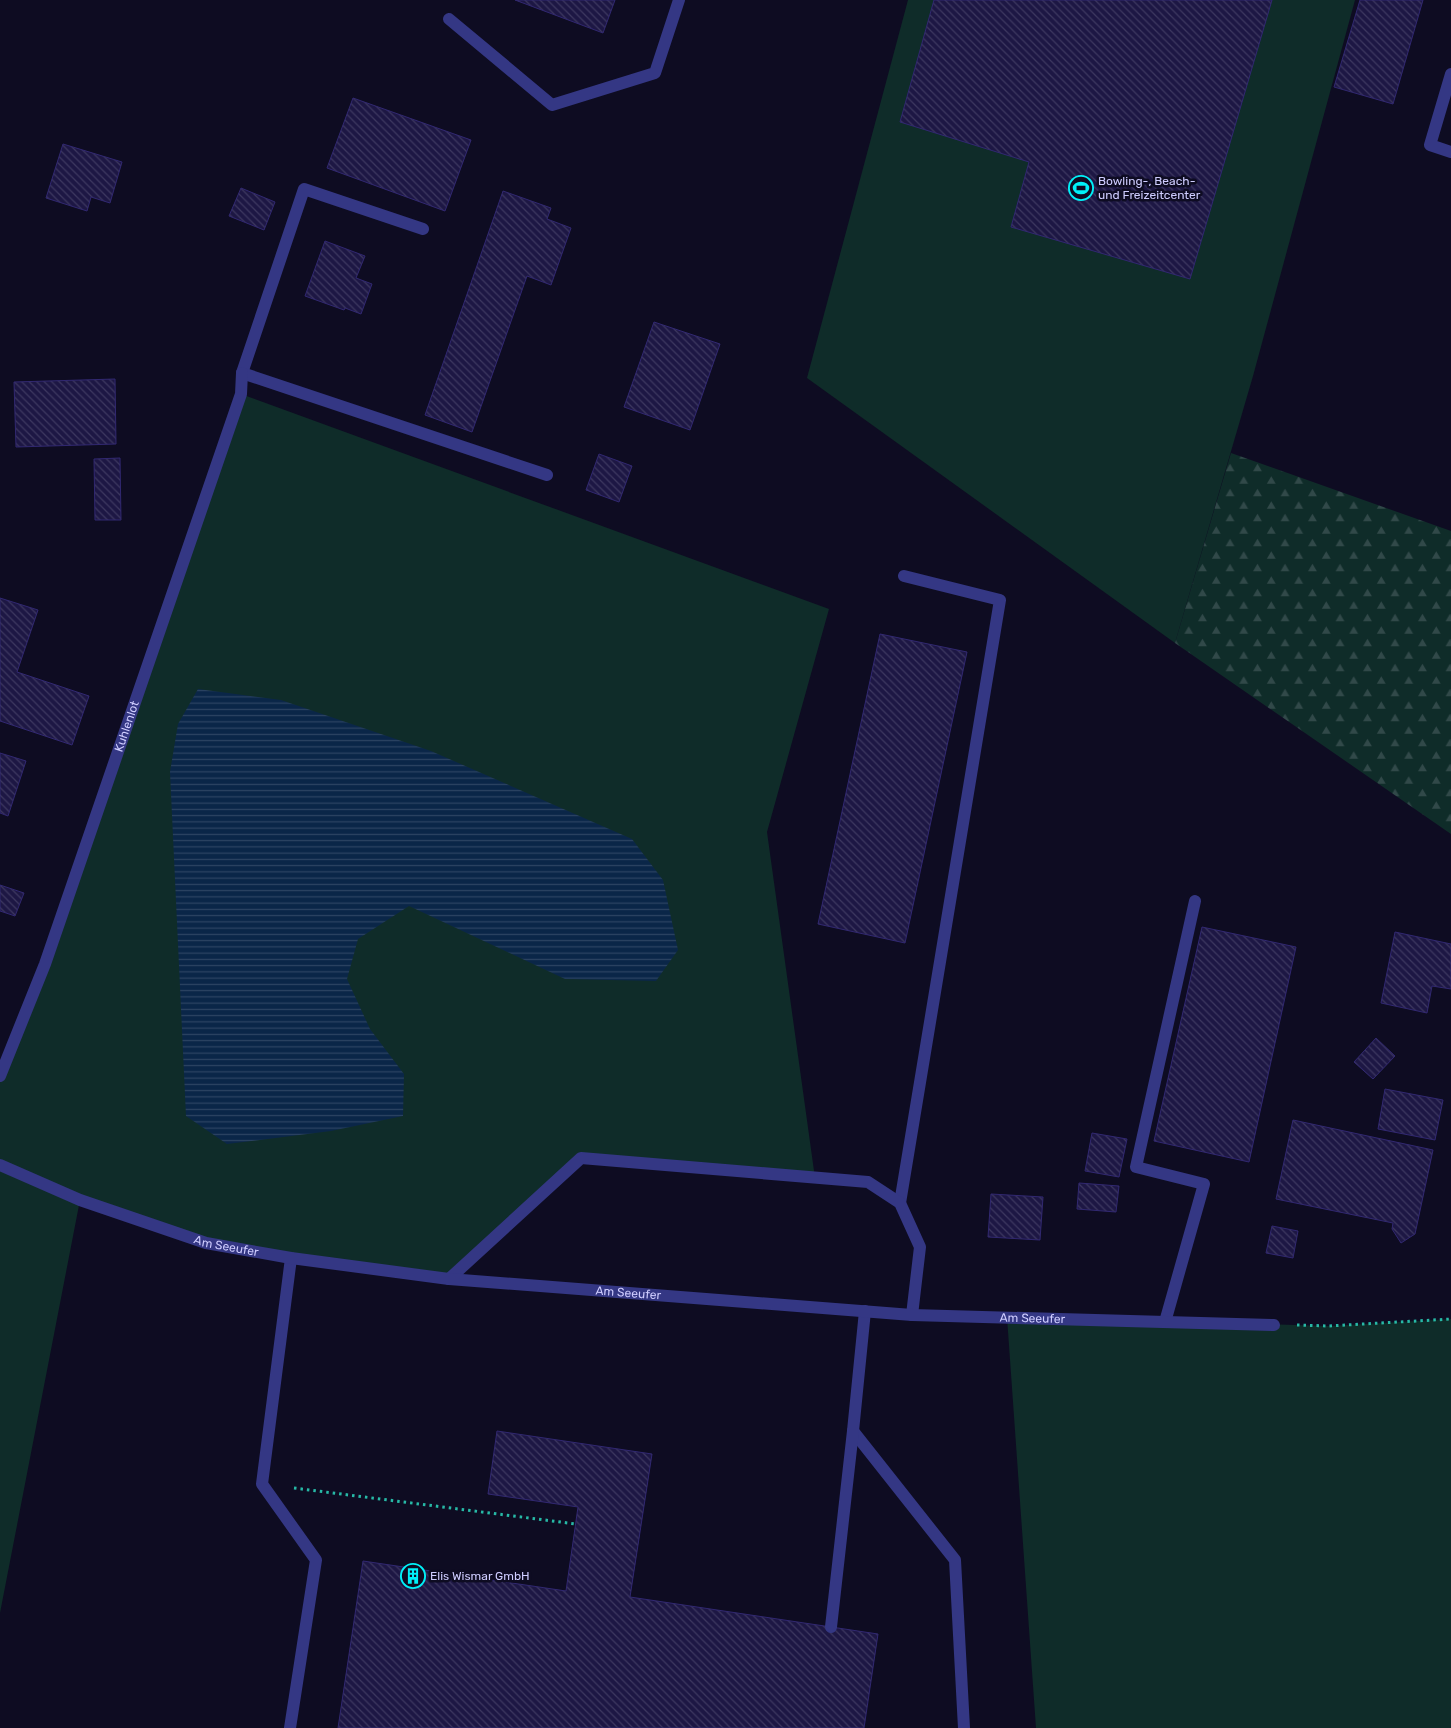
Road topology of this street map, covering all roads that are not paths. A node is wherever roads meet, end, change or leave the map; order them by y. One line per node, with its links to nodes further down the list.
1 (679, 0): 2 (street)
2 (449, 19)
3 (1451, 74): 4 (street)
4 (1451, 152)
5 (423, 230): 6 (street, Kuhlenlot)
6 (242, 373): 7 (street); 10 (street, Kuhlenlot)
7 (547, 474)
8 (904, 576): 12 (street)
9 (1195, 901): 17 (street)
10 (0, 1076)
11 (0, 1165): 13 (street, Am Seeufer)
12 (900, 1203): 14 (street); 16 (street)
13 (291, 1258): 14 (street, Am Seeufer); 21 (street)
14 (449, 1279): 15 (street, Am Seeufer)
15 (865, 1311): 16 (street, Am Seeufer); 19 (street)
16 (912, 1315): 17 (street, Am Seeufer)
17 (1165, 1322): 18 (street, Am Seeufer)
18 (1274, 1325)
19 (853, 1431): 20 (street); 22 (street)
20 (830, 1627)
21 (290, 1728)
22 (964, 1728)

